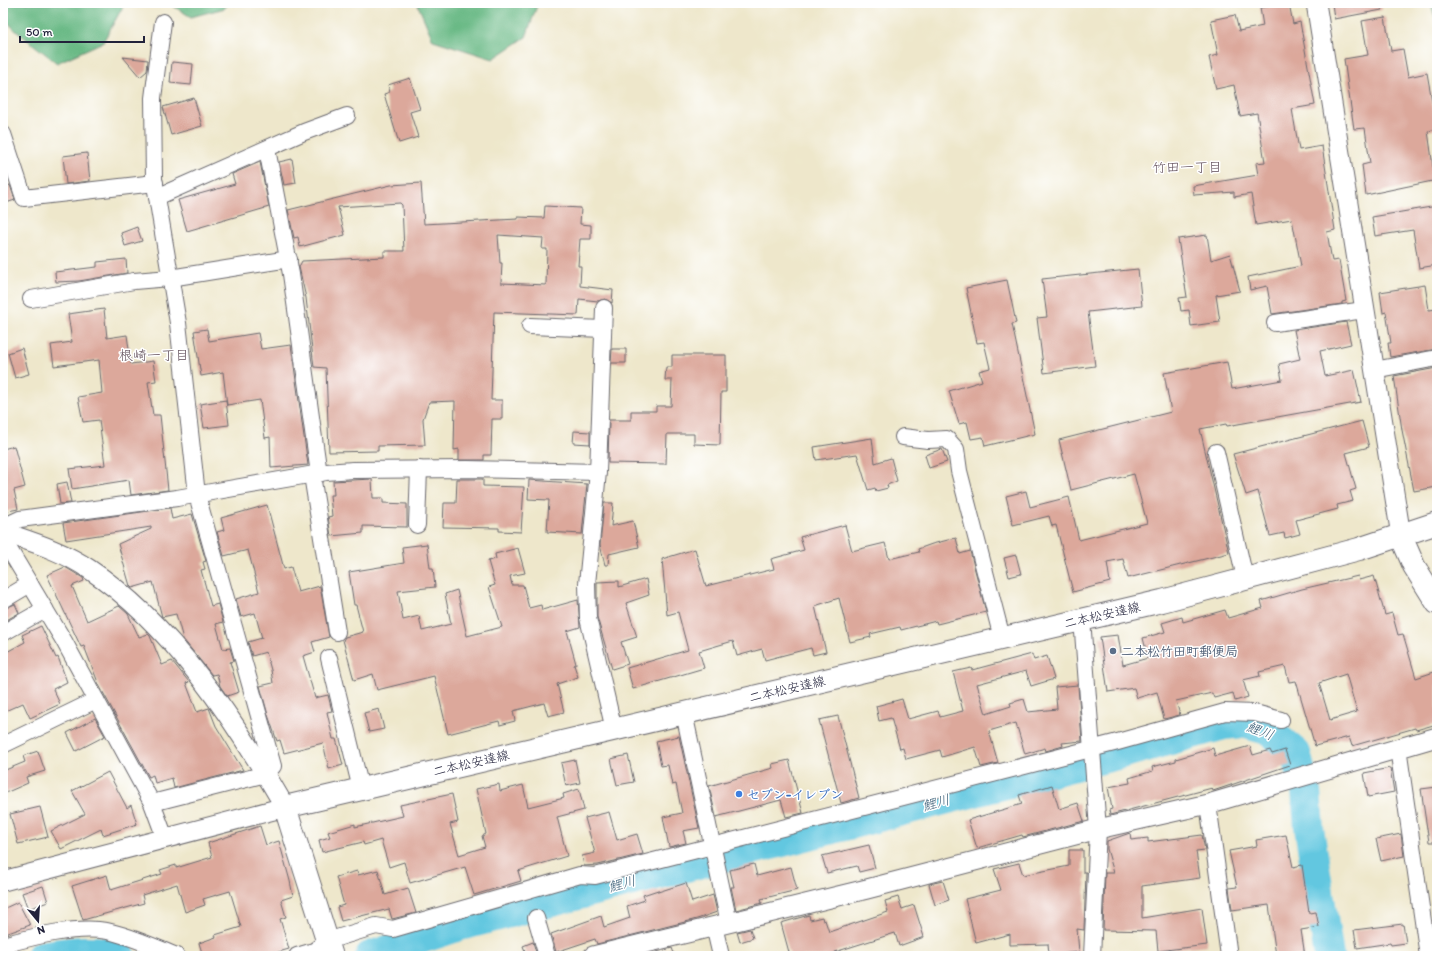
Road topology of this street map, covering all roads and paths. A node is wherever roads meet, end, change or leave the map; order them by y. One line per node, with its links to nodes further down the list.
1 (1316, 3): 11 (street)
2 (163, 22): 6 (street)
3 (347, 116): 5 (street)
4 (3, 134): 6 (street)
5 (267, 149): 6 (street); 7 (street)
6 (156, 190): 8 (street)
7 (289, 260): 8 (street); 21 (street)
8 (170, 278): 9 (street); 22 (street)
9 (31, 300)
10 (604, 308): 14 (street)
11 (1364, 310): 12 (street); 16 (street)
12 (1275, 323)
13 (530, 326): 14 (street)
14 (603, 329): 20 (street)
15 (1437, 358): 16 (street)
16 (1374, 370): 27 (street)
17 (903, 437): 37 (street)
18 (1216, 452): 29 (street)
19 (420, 468): 20 (street); 21 (street); 24 (street)
20 (598, 472): 42 (street)
21 (316, 474): 22 (street); 35 (street)
22 (197, 495): 25 (street); 47 (street)
23 (1437, 523): 27 (main road, 二本松安達線)
24 (417, 525)
25 (3, 527)
26 (3, 532): 47 (street)
27 (1401, 536): 29 (main road, 二本松安達線); 32 (main road)
28 (3, 539): 30 (street)
29 (1245, 578): 34 (main road, 二本松安達線)
30 (30, 584): 31 (street); 33 (street)
31 (3, 600)
32 (1437, 603)
33 (45, 609): 36 (street); 39 (street)
34 (1082, 619): 37 (main road, 二本松安達線); 46 (street)
35 (337, 632)
36 (3, 633)
37 (1002, 638): 40 (main road, 二本松安達線)
38 (329, 658): 48 (street)
39 (96, 700): 44 (street); 49 (street)
40 (684, 713): 42 (main road, 二本松安達線); 54 (street)
41 (1281, 720): 46 (street)
42 (614, 730): 48 (main road, 二本松安達線)
43 (1437, 737): 45 (street)
44 (3, 745)
45 (1398, 748): 50 (street); 67 (street)
46 (1091, 750): 52 (street); 54 (street)
47 (266, 774): 49 (street); 51 (street)
48 (361, 789): 51 (main road, 二本松安達線)
49 (152, 803): 53 (street)
50 (1208, 804): 52 (street); 66 (street)
51 (285, 807): 53 (street); 59 (main road)
52 (1098, 829): 57 (street); 65 (street)
53 (165, 838): 55 (street)
54 (713, 848): 57 (street); 59 (street)
55 (3, 881)
56 (536, 918): 62 (street)
57 (722, 924): 63 (street); 64 (street)
58 (3, 945): 60 (street)
59 (329, 948): 61 (street)
60 (177, 956)
61 (297, 956)
62 (547, 956)
63 (593, 956)
64 (721, 956)
65 (1092, 956)
66 (1229, 956)
67 (1428, 956)

